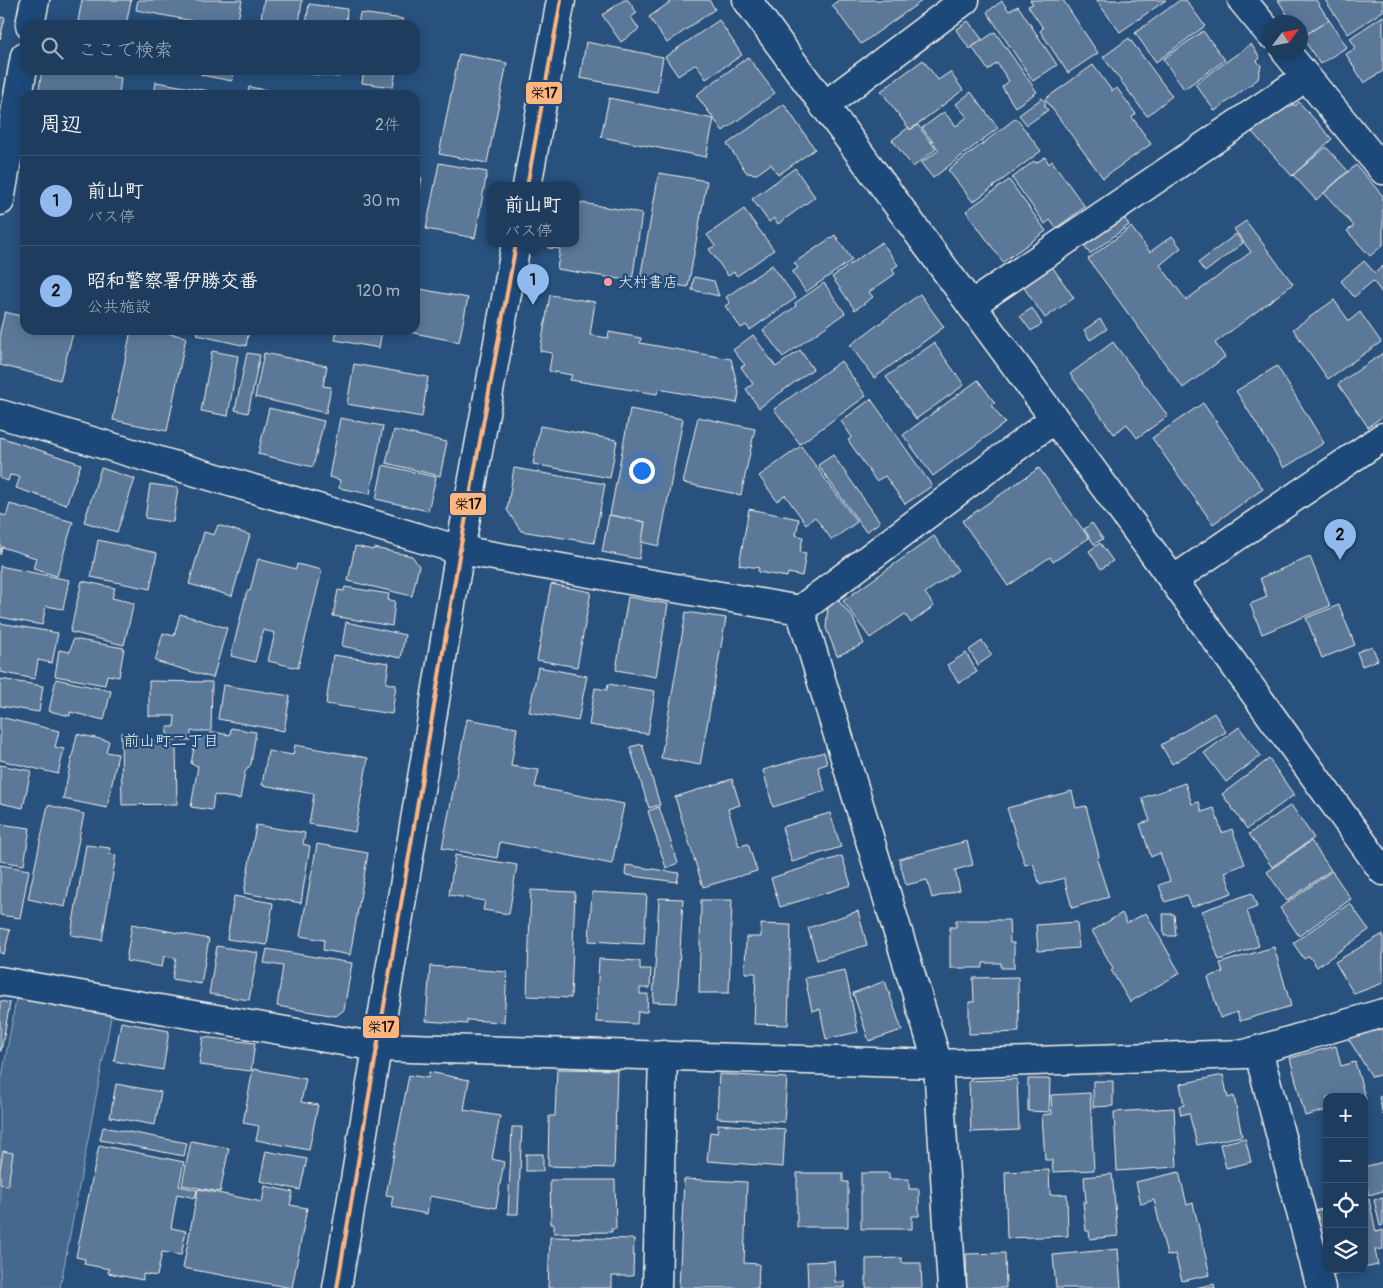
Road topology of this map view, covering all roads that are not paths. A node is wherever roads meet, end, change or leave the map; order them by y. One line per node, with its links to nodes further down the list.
1 (35, 0): 6 (street)
2 (561, 0): 13 (street)
3 (747, 0): 11 (street)
4 (965, 0): 11 (street)
5 (1242, 0): 7 (street)
6 (31, 20)
7 (1263, 26)
8 (1292, 60): 10 (street)
9 (22, 75): 14 (street)
10 (1306, 77): 12 (street); 16 (street)
11 (824, 106): 16 (street)
12 (1383, 170)
13 (528, 182)
14 (0, 201)
15 (515, 247): 20 (street)
16 (971, 305): 18 (street)
17 (0, 414): 20 (street)
18 (1054, 419): 21 (street); 22 (street)
19 (1383, 437): 21 (street)
20 (460, 550): 22 (street); 26 (street)
21 (1172, 580): 23 (street)
22 (800, 610): 29 (street)
23 (1383, 871)
24 (0, 981): 26 (street)
25 (1383, 1013): 27 (street)
26 (376, 1047): 28 (street); 30 (street)
27 (1258, 1050): 29 (street); 33 (street)
28 (663, 1055): 29 (street); 31 (street)
29 (938, 1064): 32 (street)
30 (337, 1288)
31 (658, 1288)
32 (952, 1288)
33 (1321, 1288)

